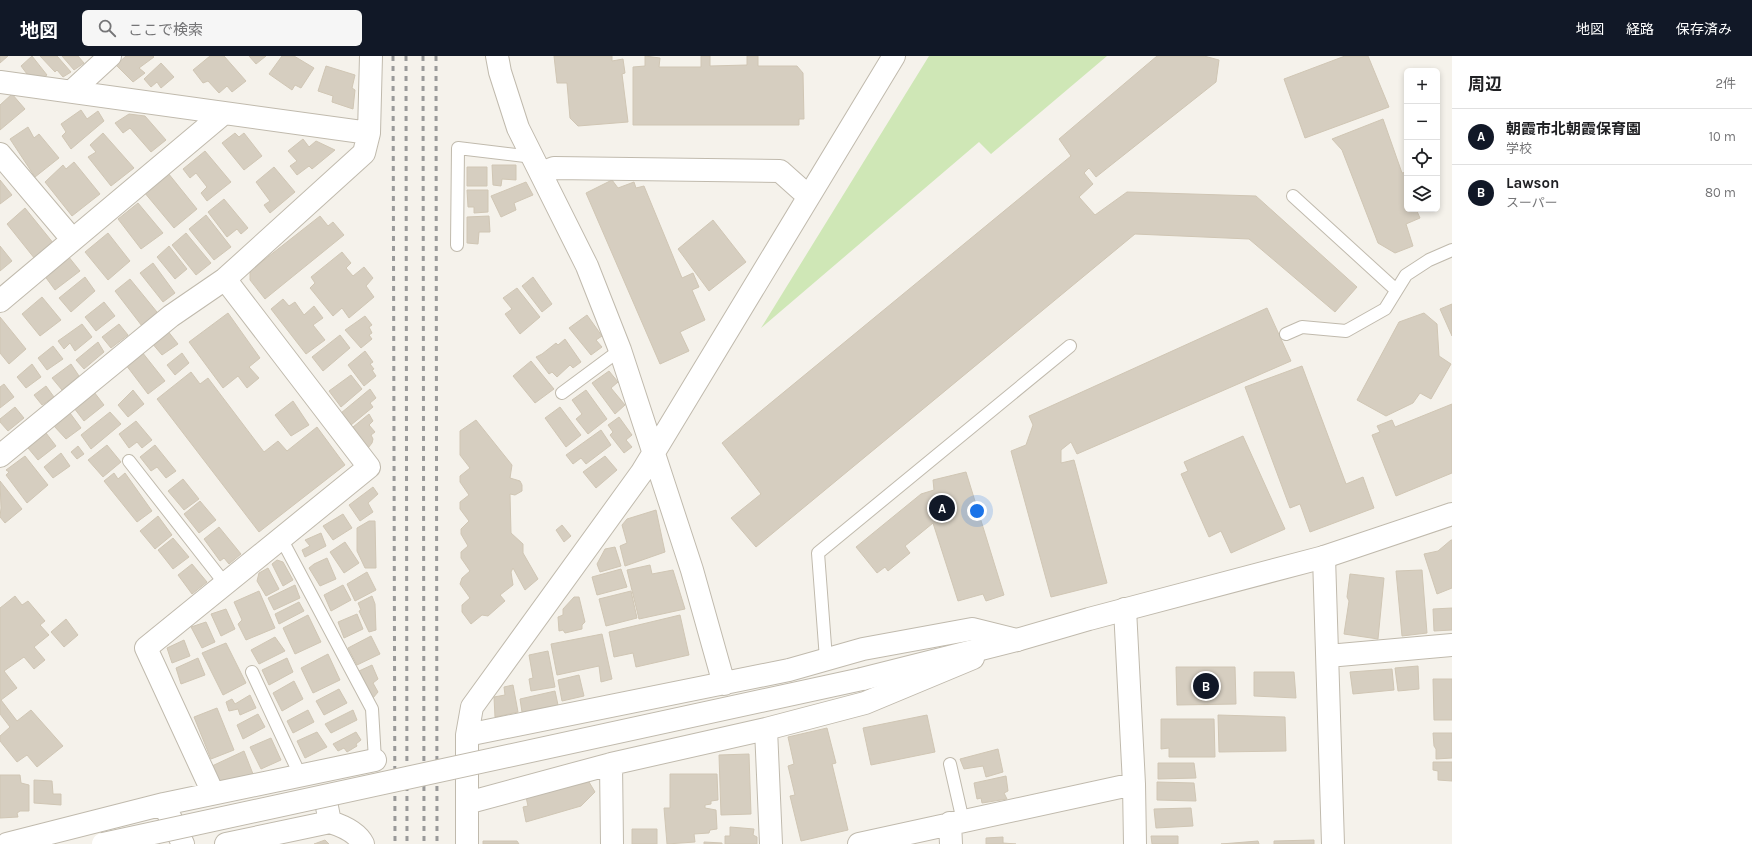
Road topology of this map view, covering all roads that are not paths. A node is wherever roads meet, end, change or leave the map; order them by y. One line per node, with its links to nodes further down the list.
1 (110, 56): 6 (street)
2 (371, 56): 8 (street)
3 (497, 56): 10 (street)
4 (894, 56): 11 (street)
5 (0, 82): 6 (street)
6 (72, 91): 7 (street)
7 (224, 113): 8 (street); 13 (street)
8 (370, 133): 16 (street)
9 (0, 154): 13 (street)
10 (537, 165): 11 (street); 14 (lane); 21 (street)
11 (808, 196): 23 (street)
12 (1293, 196): 17 (lane)
13 (72, 239): 18 (street)
14 (457, 245)
15 (1452, 250): 17 (lane)
16 (225, 279): 24 (street); 27 (street)
17 (1396, 290): 19 (lane)
18 (0, 301)
19 (1286, 334)
20 (1070, 346): 34 (lane)
21 (620, 350): 22 (lane); 23 (street)
22 (562, 393)
23 (654, 452): 36 (street); 38 (street)
24 (0, 456)
25 (129, 461): 29 (lane)
26 (1452, 514): 28 (street)
27 (282, 540): 29 (street); 39 (lane)
28 (1324, 557): 30 (street); 33 (street)
29 (226, 585): 45 (street)
30 (1125, 609): 31 (street); 44 (street)
31 (1017, 640): 34 (street); 37 (street); 52 (street, bridge)
32 (1452, 645): 33 (street)
33 (1328, 656): 61 (street)
34 (826, 659): 36 (street)
35 (252, 672): 43 (lane)
36 (724, 684): 38 (street)
37 (766, 729): 40 (street); 58 (street)
38 (467, 736): 46 (street)
39 (375, 760): 42 (street)
40 (611, 764): 46 (street); 57 (street)
41 (950, 764): 49 (lane)
42 (321, 771): 43 (street); 48 (street)
43 (300, 775): 45 (street)
44 (1134, 784): 49 (street); 60 (street)
45 (213, 793): 47 (street)
46 (467, 803): 56 (street)
47 (164, 804): 51 (street); 53 (street)
48 (330, 822): 50 (street); 55 (street)
49 (955, 829): 59 (street)
50 (268, 839): 54 (street)
51 (7, 844)
52 (103, 844)
53 (183, 844)
54 (226, 844)
55 (363, 844)
56 (467, 844)
57 (612, 844)
58 (771, 844)
59 (859, 844)
60 (1135, 844)
61 (1333, 844)

